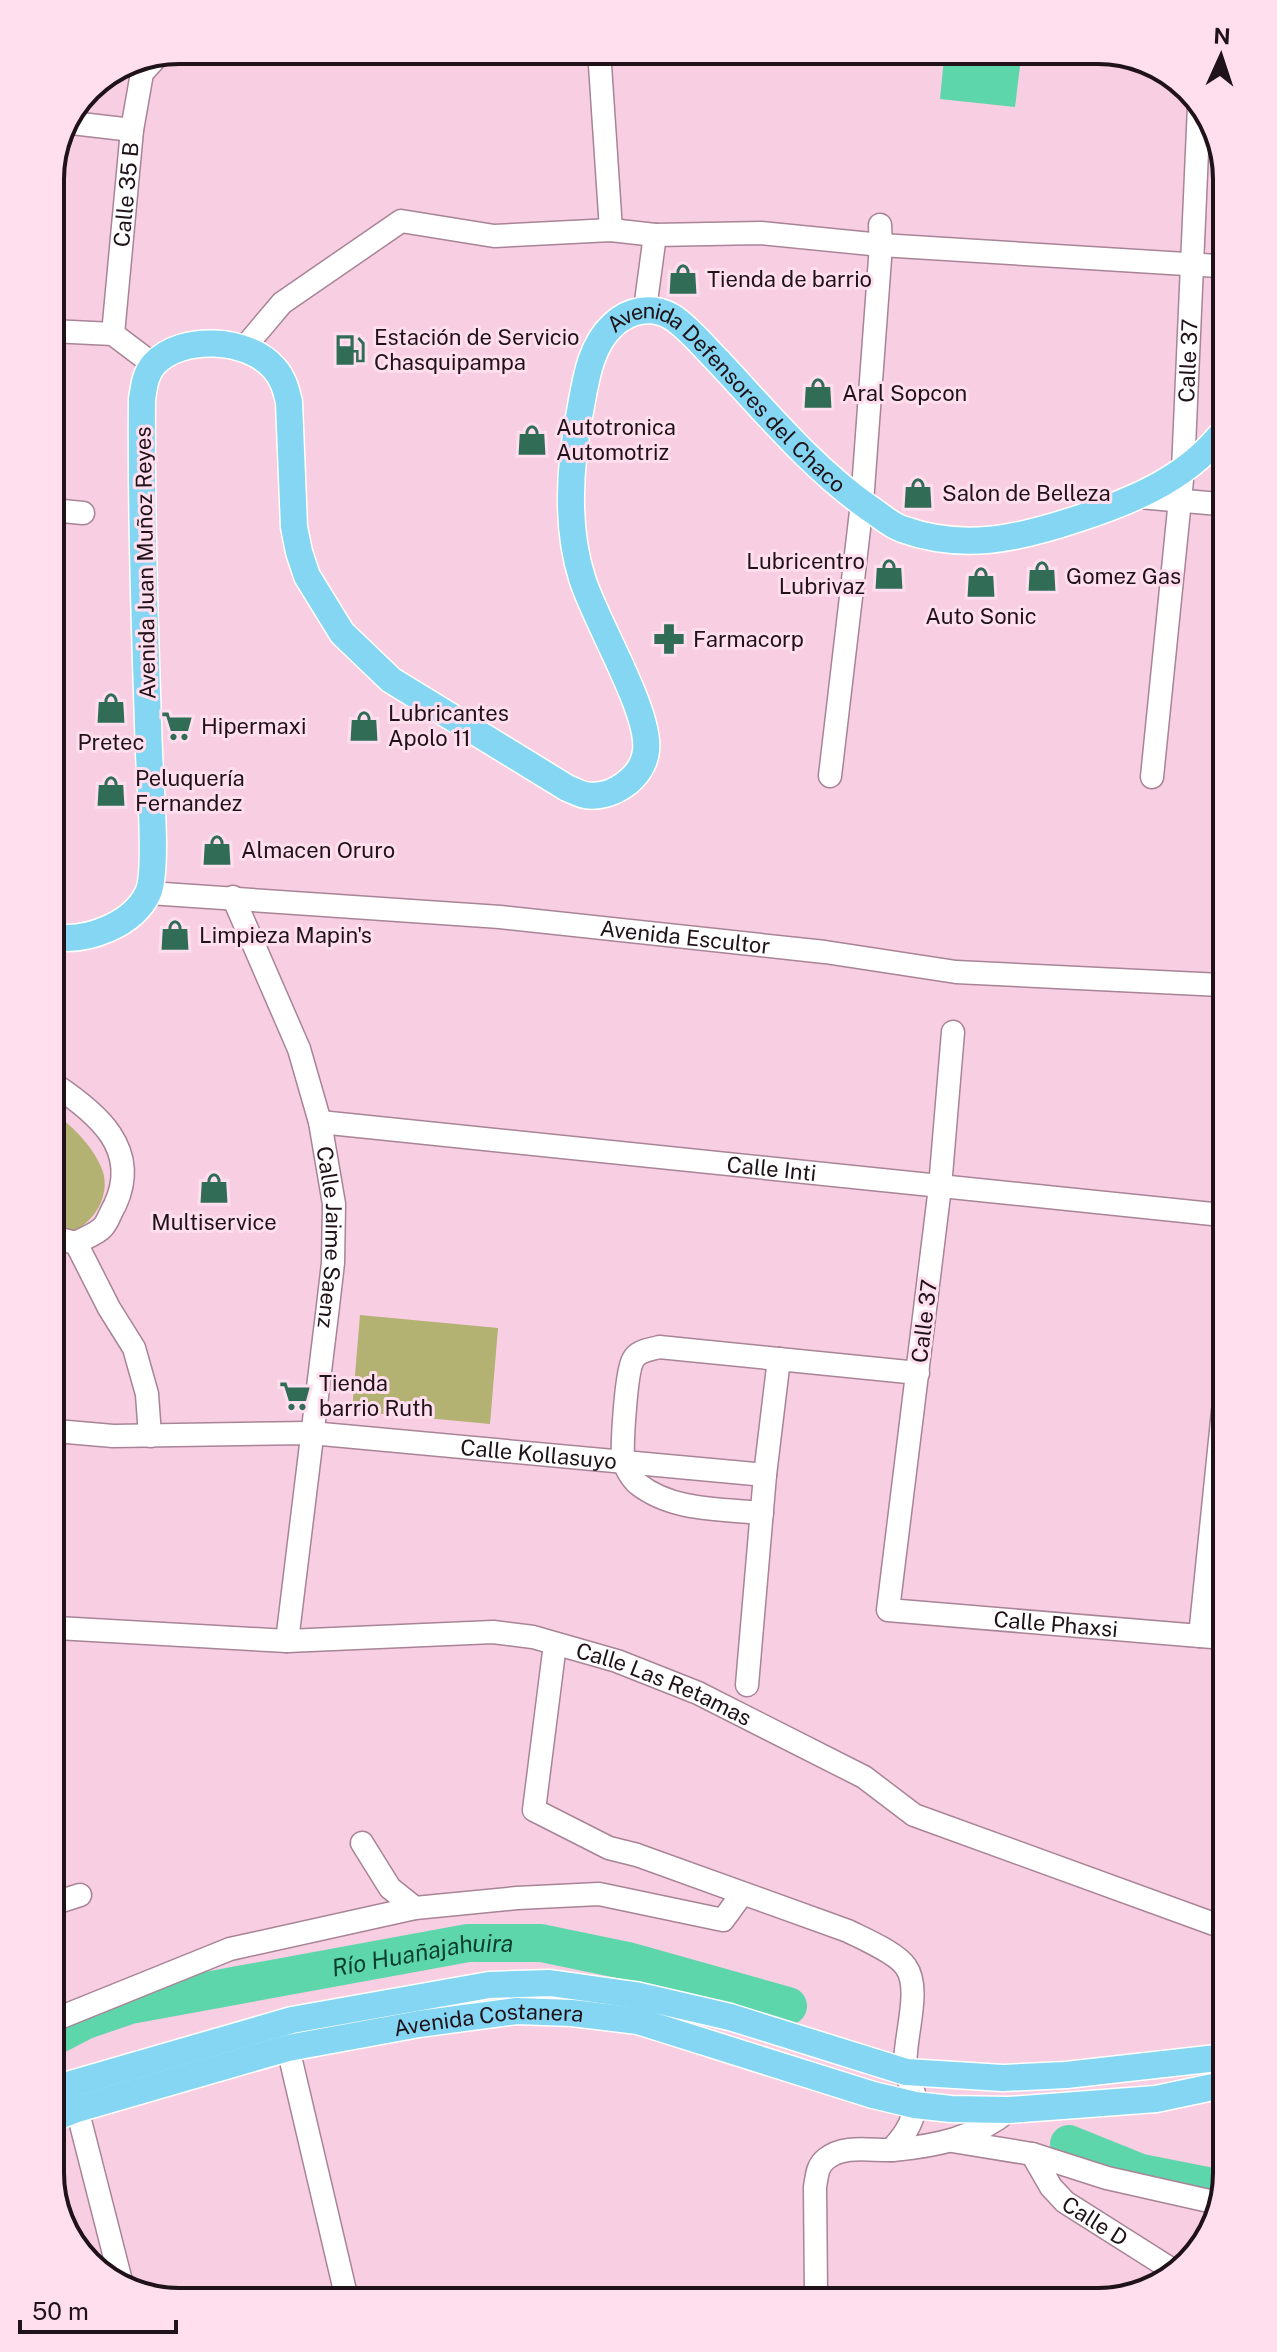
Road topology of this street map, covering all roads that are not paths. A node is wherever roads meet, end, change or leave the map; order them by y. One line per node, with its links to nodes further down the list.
1 (600, 64): 6 (street)
2 (142, 71): 5 (street, Calle 35 B)
3 (1198, 122): 9 (street, Calle 37)
4 (79, 124): 5 (street)
5 (132, 130): 13 (street, Calle 35 B)
6 (611, 230): 7 (street); 14 (street)
7 (655, 235): 8 (street); 11 (street)
8 (880, 235): 9 (street); 20 (street)
9 (1192, 264): 10 (street); 17 (street, Calle 37)
10 (1213, 266)
11 (645, 309): 14 (main road, Avenida Defensores del Chaco); 20 (main road, Avenida Defensores del Chaco)
12 (64, 332): 13 (street)
13 (113, 334): 15 (street)
14 (244, 348): 15 (main road)
15 (154, 365): 26 (main road, Avenida Juan Muñoz Reyes)
16 (1213, 443): 17 (main road, Avenida Defensores del Chaco)
17 (1183, 470): 18 (main road, Avenida Defensores del Chaco); 19 (street, Calle 37)
18 (1139, 497): 19 (street); 20 (main road, Avenida Defensores del Chaco)
19 (1180, 500): 21 (street); 25 (street)
20 (862, 503): 24 (street)
21 (1213, 503)
22 (64, 511): 23 (street)
23 (83, 513)
24 (830, 776)
25 (1152, 777)
26 (149, 893): 27 (street, Avenida Escultor); 28 (main road)
27 (233, 897): 29 (street, Avenida Escultor); 32 (street, Calle Jaime Saenz)
28 (64, 939)
29 (1213, 985)
30 (953, 1032): 33 (street, Calle 37)
31 (64, 1092): 35 (street)
32 (320, 1122): 33 (street, Calle Inti); 39 (street, Calle Jaime Saenz)
33 (940, 1187): 34 (street, Calle Inti); 37 (street, Calle 37)
34 (1213, 1214)
35 (66, 1241): 40 (street)
36 (779, 1359): 37 (street); 41 (street); 42 (street)
37 (918, 1373): 45 (street, Calle 37)
38 (64, 1431): 40 (street, Calle Kollasuyo)
39 (311, 1433): 40 (street, Calle Kollasuyo); 41 (street, Calle Kollasuyo); 49 (street, Calle Jaime Saenz)
40 (150, 1436)
41 (623, 1461): 42 (street, Calle Kollasuyo); 43 (street)
42 (765, 1475): 43 (street)
43 (762, 1513): 51 (street)
44 (1213, 1542): 47 (street)
45 (888, 1610): 47 (street, Calle Phaxsi)
46 (64, 1628): 49 (street, Calle Las Retamas)
47 (1200, 1636): 48 (street, Calle Phaxsi)
48 (1213, 1637)
49 (287, 1641): 50 (street, Calle Las Retamas)
50 (555, 1644): 53 (street); 55 (street, Calle Las Retamas)
51 (747, 1685)
52 (362, 1843): 54 (street)
53 (742, 1894): 54 (street); 59 (street)
54 (415, 1908): 56 (street)
55 (1213, 1924)
56 (64, 2016)
57 (288, 2048): 63 (main road, Avenida Costanera); 64 (main road, Avenida Costanera); 72 (street)
58 (1213, 2061): 59 (main road, Avenida Costanera)
59 (906, 2072): 63 (main road, Avenida Costanera); 64 (street)
60 (1213, 2077): 62 (main road)
61 (1213, 2087): 62 (main road, Avenida Costanera)
62 (1156, 2099): 65 (main road, Avenida Costanera)
63 (67, 2100): 71 (street)
64 (915, 2105): 65 (main road, Avenida Costanera); 67 (street)
65 (1009, 2110): 66 (street, Avenida Costanera)
66 (951, 2141): 67 (street, Avenida Costanera); 68 (street)
67 (891, 2150): 73 (street, Avenida Costanera)
68 (1032, 2154): 69 (street); 70 (street, Calle D)
69 (1209, 2201)
70 (1165, 2266)
71 (117, 2269)
72 (344, 2288)
73 (816, 2288)

